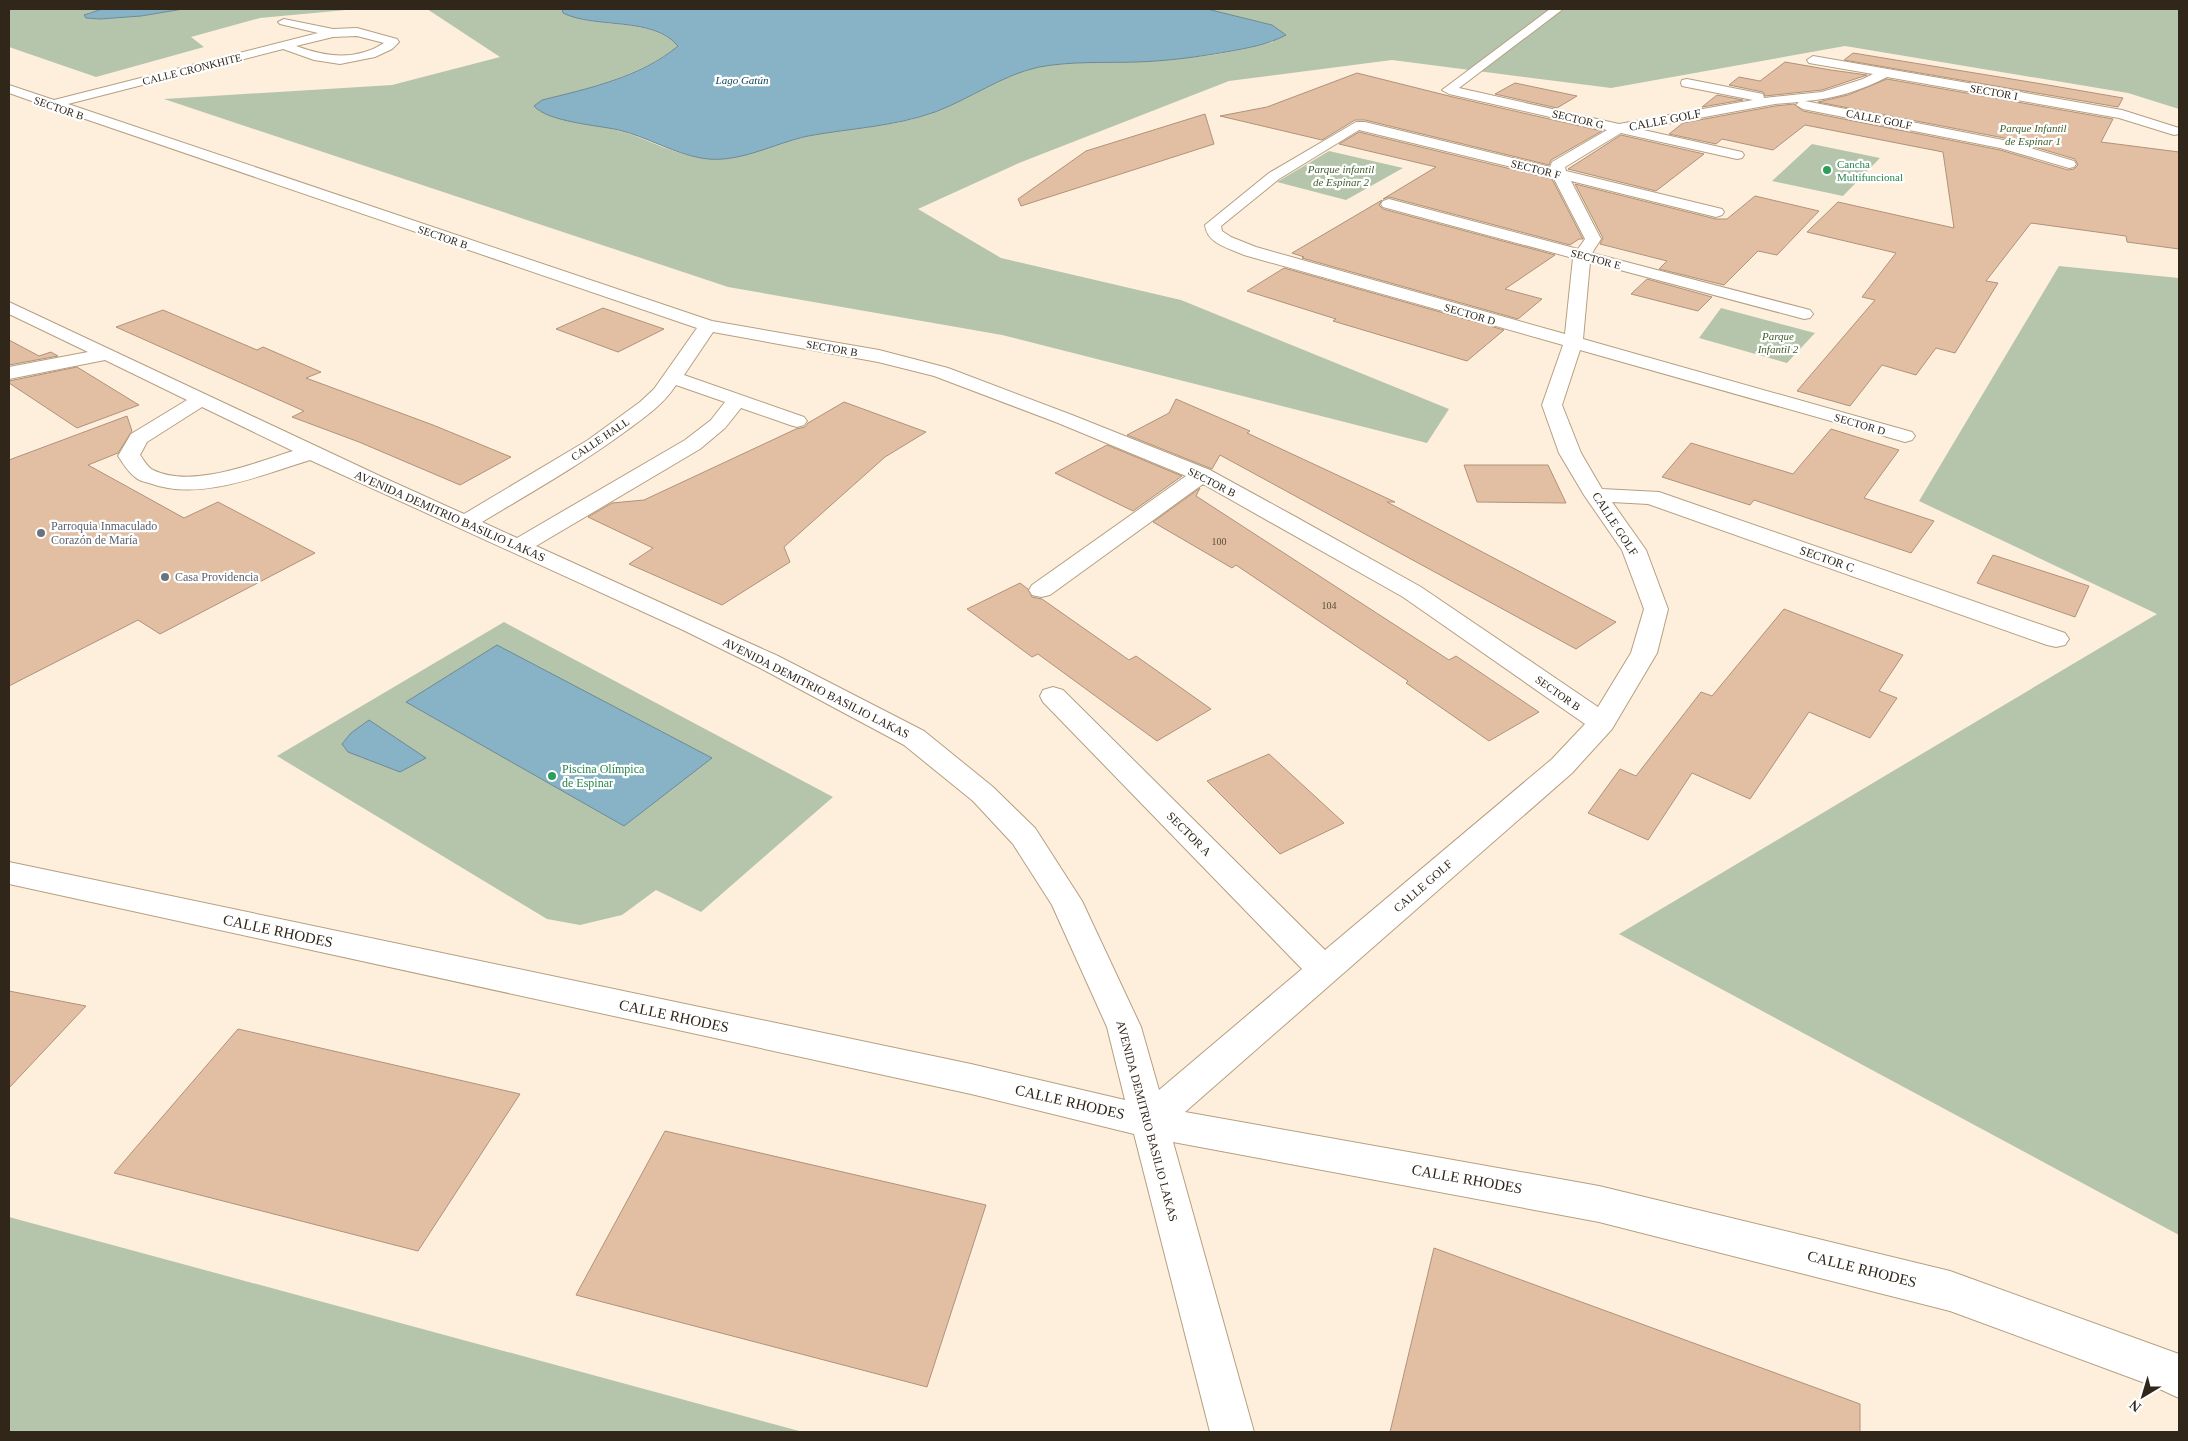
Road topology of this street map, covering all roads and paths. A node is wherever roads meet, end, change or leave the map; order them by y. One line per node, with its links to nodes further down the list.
1 (1557, 9): 12 (street, SECTOR G)
2 (284, 22): 3 (street)
3 (333, 33): 4 (street, CALLE CRONKHITE); 4 (street)
4 (283, 45): 10 (street, CALLE CRONKHITE)
5 (1813, 60): 6 (street, SECTOR I)
6 (1885, 73): 9 (street, CALLE GOLF); 13 (street, SECTOR I)
7 (1687, 83): 9 (street, CALLE GOLF)
8 (9, 89): 10 (street, SECTOR B)
9 (1775, 100): 12 (street, CALLE GOLF); 15 (street, CALLE GOLF)
10 (50, 105): 22 (street, SECTOR B)
11 (1356, 126): 16 (street, SECTOR F); 23 (street, SECTOR D)
12 (1620, 128): 14 (street, SECTOR G); 16 (street, CALLE GOLF)
13 (2174, 131)
14 (1737, 155)
15 (2069, 164)
16 (1560, 175): 18 (street, SECTOR F); 19 (street, CALLE GOLF)
17 (1389, 204): 19 (street, SECTOR E)
18 (1716, 212)
19 (1582, 255): 21 (street, SECTOR E); 23 (street, CALLE GOLF)
20 (9, 307): 24 (street, AVENIDA DEMITRIO BASILIO LAKAS)
21 (1804, 314)
22 (708, 326): 26 (street, CALLE HALL); 32 (street, SECTOR B)
23 (1573, 343): 30 (street, SECTOR D); 33 (street, CALLE GOLF)
24 (108, 354): 25 (street); 27 (street, AVENIDA DEMITRIO BASILIO LAKAS)
25 (9, 373)
26 (672, 377): 28 (street); 34 (street, CALLE HALL)
27 (202, 399): 31 (street, AVENIDA DEMITRIO BASILIO LAKAS); 31 (street)
28 (738, 399): 29 (street); 35 (street)
29 (797, 421)
30 (1905, 436)
31 (312, 452): 34 (street, AVENIDA DEMITRIO BASILIO LAKAS)
32 (1202, 474): 36 (street); 39 (street, SECTOR B)
33 (1595, 495): 37 (street, SECTOR C); 39 (street, CALLE GOLF)
34 (465, 522): 35 (street, AVENIDA DEMITRIO BASILIO LAKAS)
35 (517, 547): 42 (street, AVENIDA DEMITRIO BASILIO LAKAS)
36 (1041, 590)
37 (2056, 639)
38 (1053, 696): 41 (street, SECTOR A)
39 (1602, 723): 41 (street, CALLE GOLF)
40 (9, 873): 42 (street, CALLE RHODES)
41 (1325, 971): 42 (street, CALLE GOLF)
42 (1148, 1121): 43 (street, CALLE RHODES); 44 (street, AVENIDA DEMITRIO BASILIO LAKAS)
43 (2179, 1377)
44 (1232, 1432)

